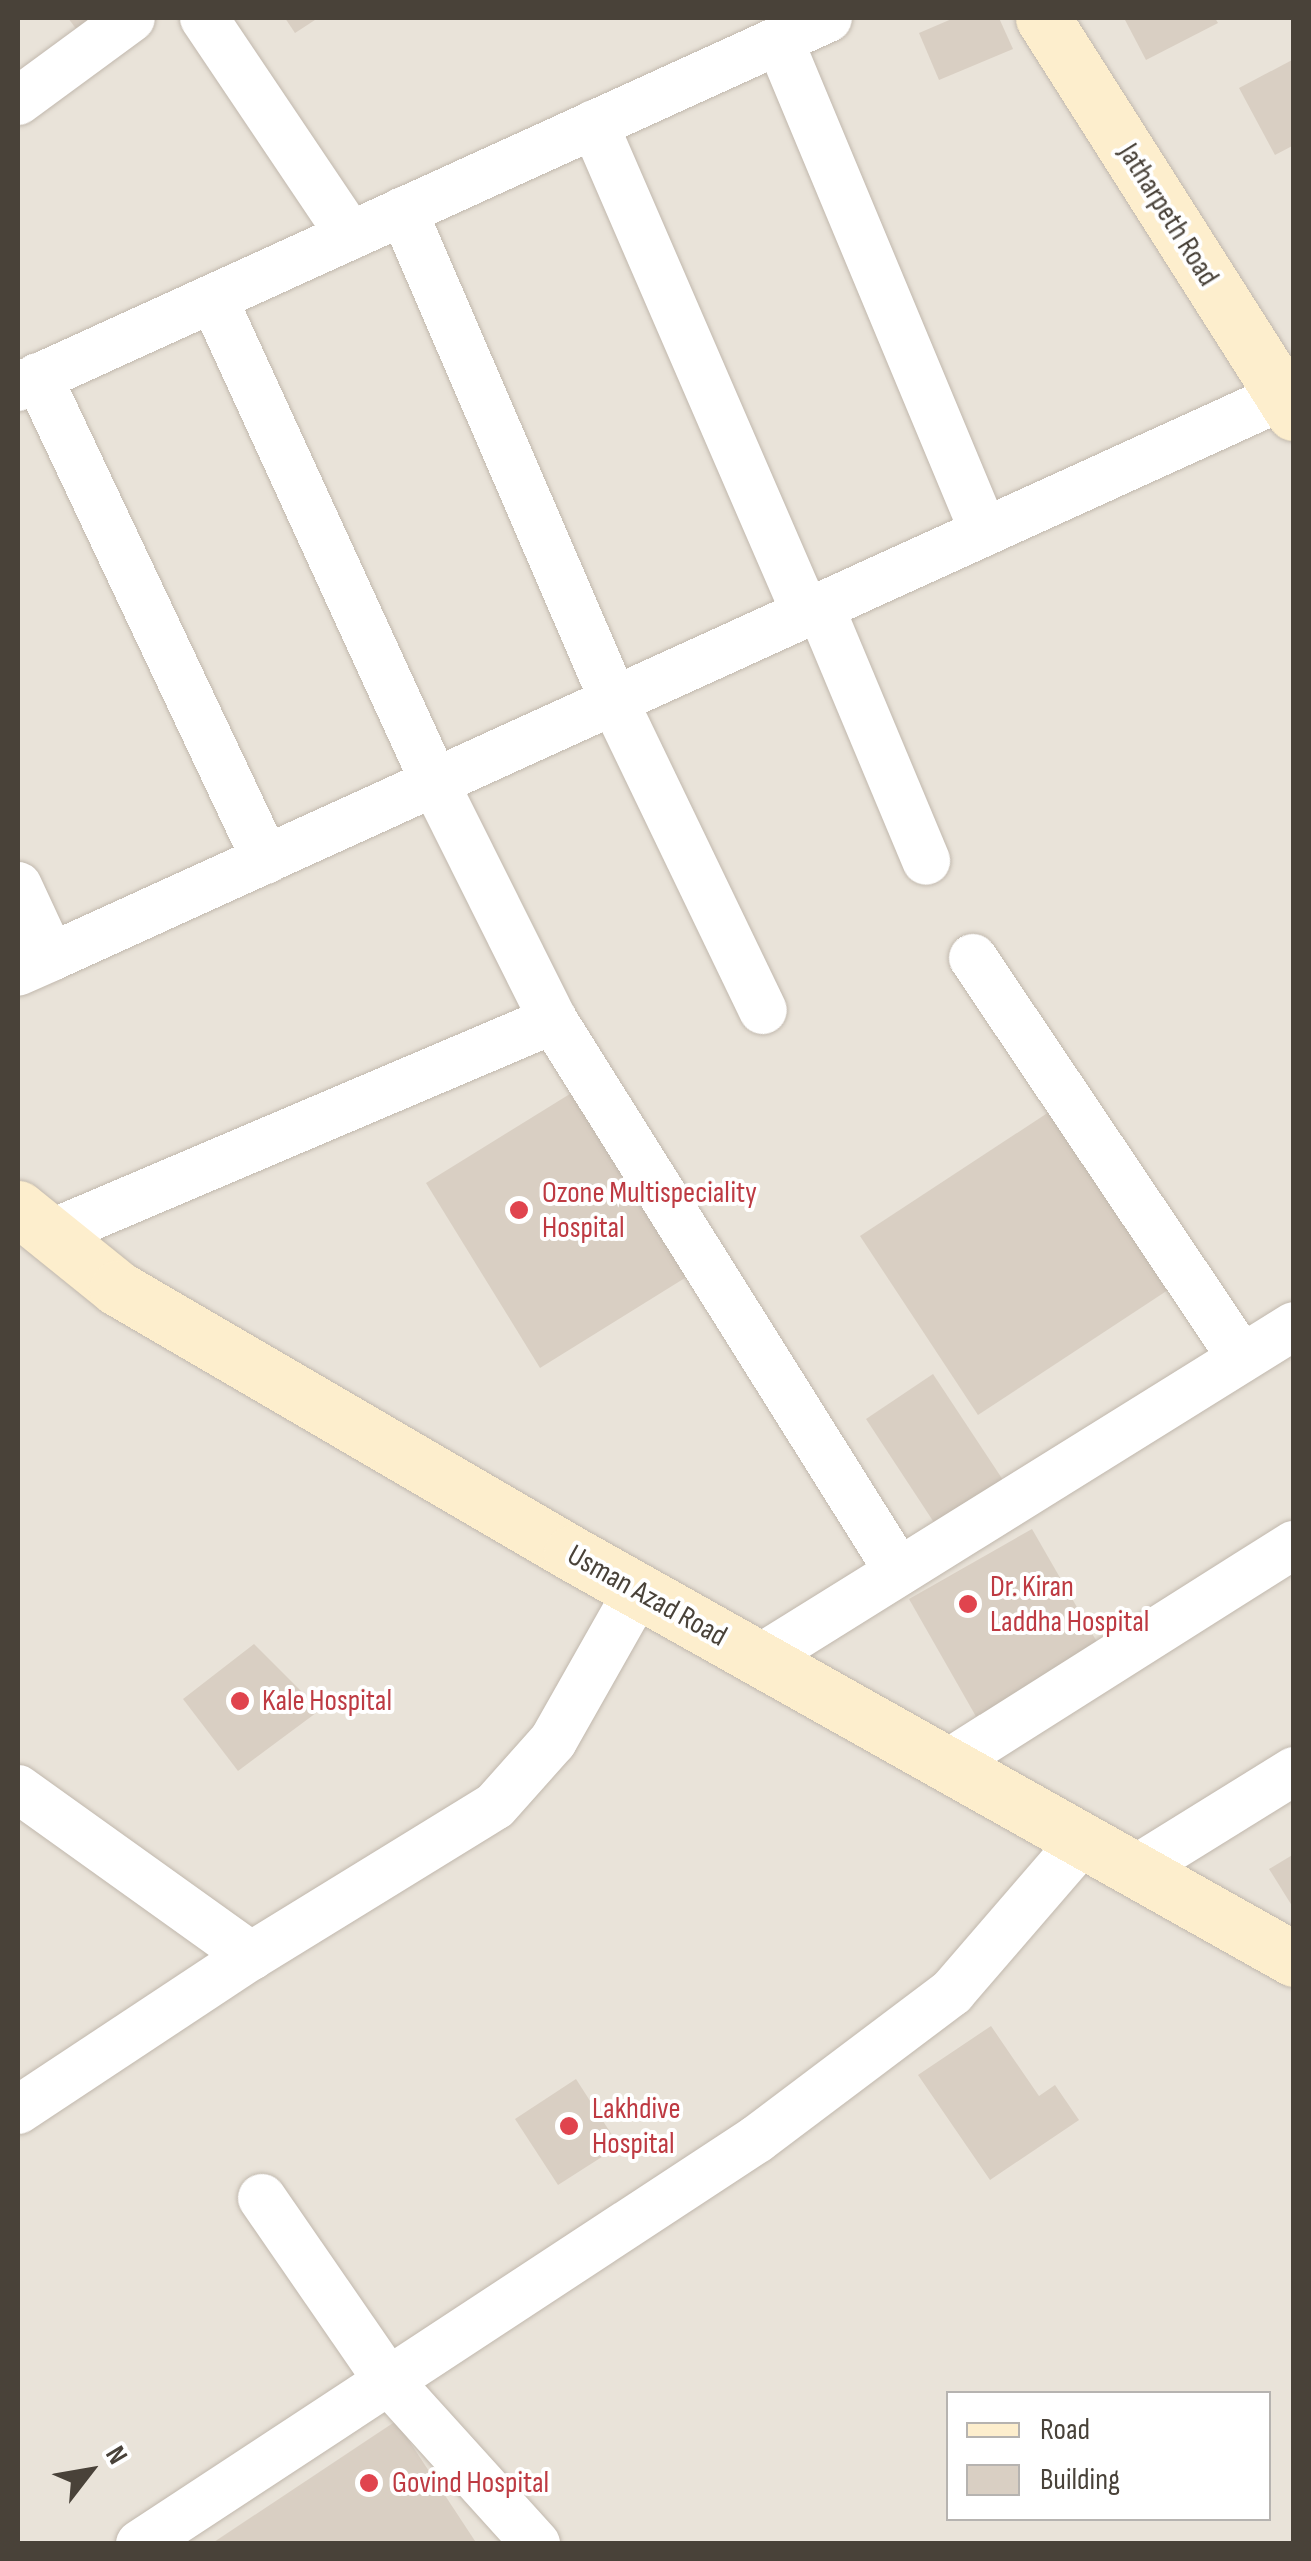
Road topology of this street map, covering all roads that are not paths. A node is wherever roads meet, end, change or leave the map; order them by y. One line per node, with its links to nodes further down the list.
1 (131, 18): 6 (street)
2 (204, 18): 9 (street)
3 (828, 18): 5 (street)
4 (1042, 18): 12 (main road, Jatharpeth Road)
5 (779, 40): 7 (street); 13 (street)
6 (18, 101)
7 (594, 124): 8 (street); 14 (street)
8 (402, 211): 9 (street); 15 (street)
9 (350, 235): 10 (street)
10 (213, 298): 11 (street); 16 (street)
11 (28, 382): 17 (street)
12 (1288, 404): 13 (street)
13 (984, 532): 14 (street)
14 (813, 610): 15 (street); 18 (street)
15 (614, 701): 16 (street); 22 (street)
16 (435, 783): 17 (street); 23 (street)
17 (266, 860): 21 (street)
18 (926, 861)
19 (18, 886): 21 (street)
20 (973, 958): 26 (street)
21 (34, 965)
22 (763, 1010)
23 (554, 1020): 24 (street); 28 (street)
24 (34, 1221): 29 (main road, Usman Azad Road)
25 (1294, 1326): 26 (street)
26 (1242, 1358): 28 (street)
27 (1294, 1545): 31 (street)
28 (899, 1572): 30 (street)
29 (638, 1591): 30 (main road, Usman Azad Road); 36 (street)
30 (759, 1659): 31 (main road, Usman Azad Road)
31 (947, 1764): 34 (main road, Usman Azad Road)
32 (1294, 1772): 35 (street)
33 (18, 1789): 36 (street)
34 (1082, 1840): 35 (main road, Usman Azad Road); 40 (street)
35 (1136, 1870): 37 (main road, Usman Azad Road)
36 (251, 1956): 38 (street)
37 (1294, 1958)
38 (18, 2110)
39 (262, 2198): 40 (street)
40 (386, 2378): 41 (street); 42 (street)
41 (155, 2539)
42 (536, 2544)

